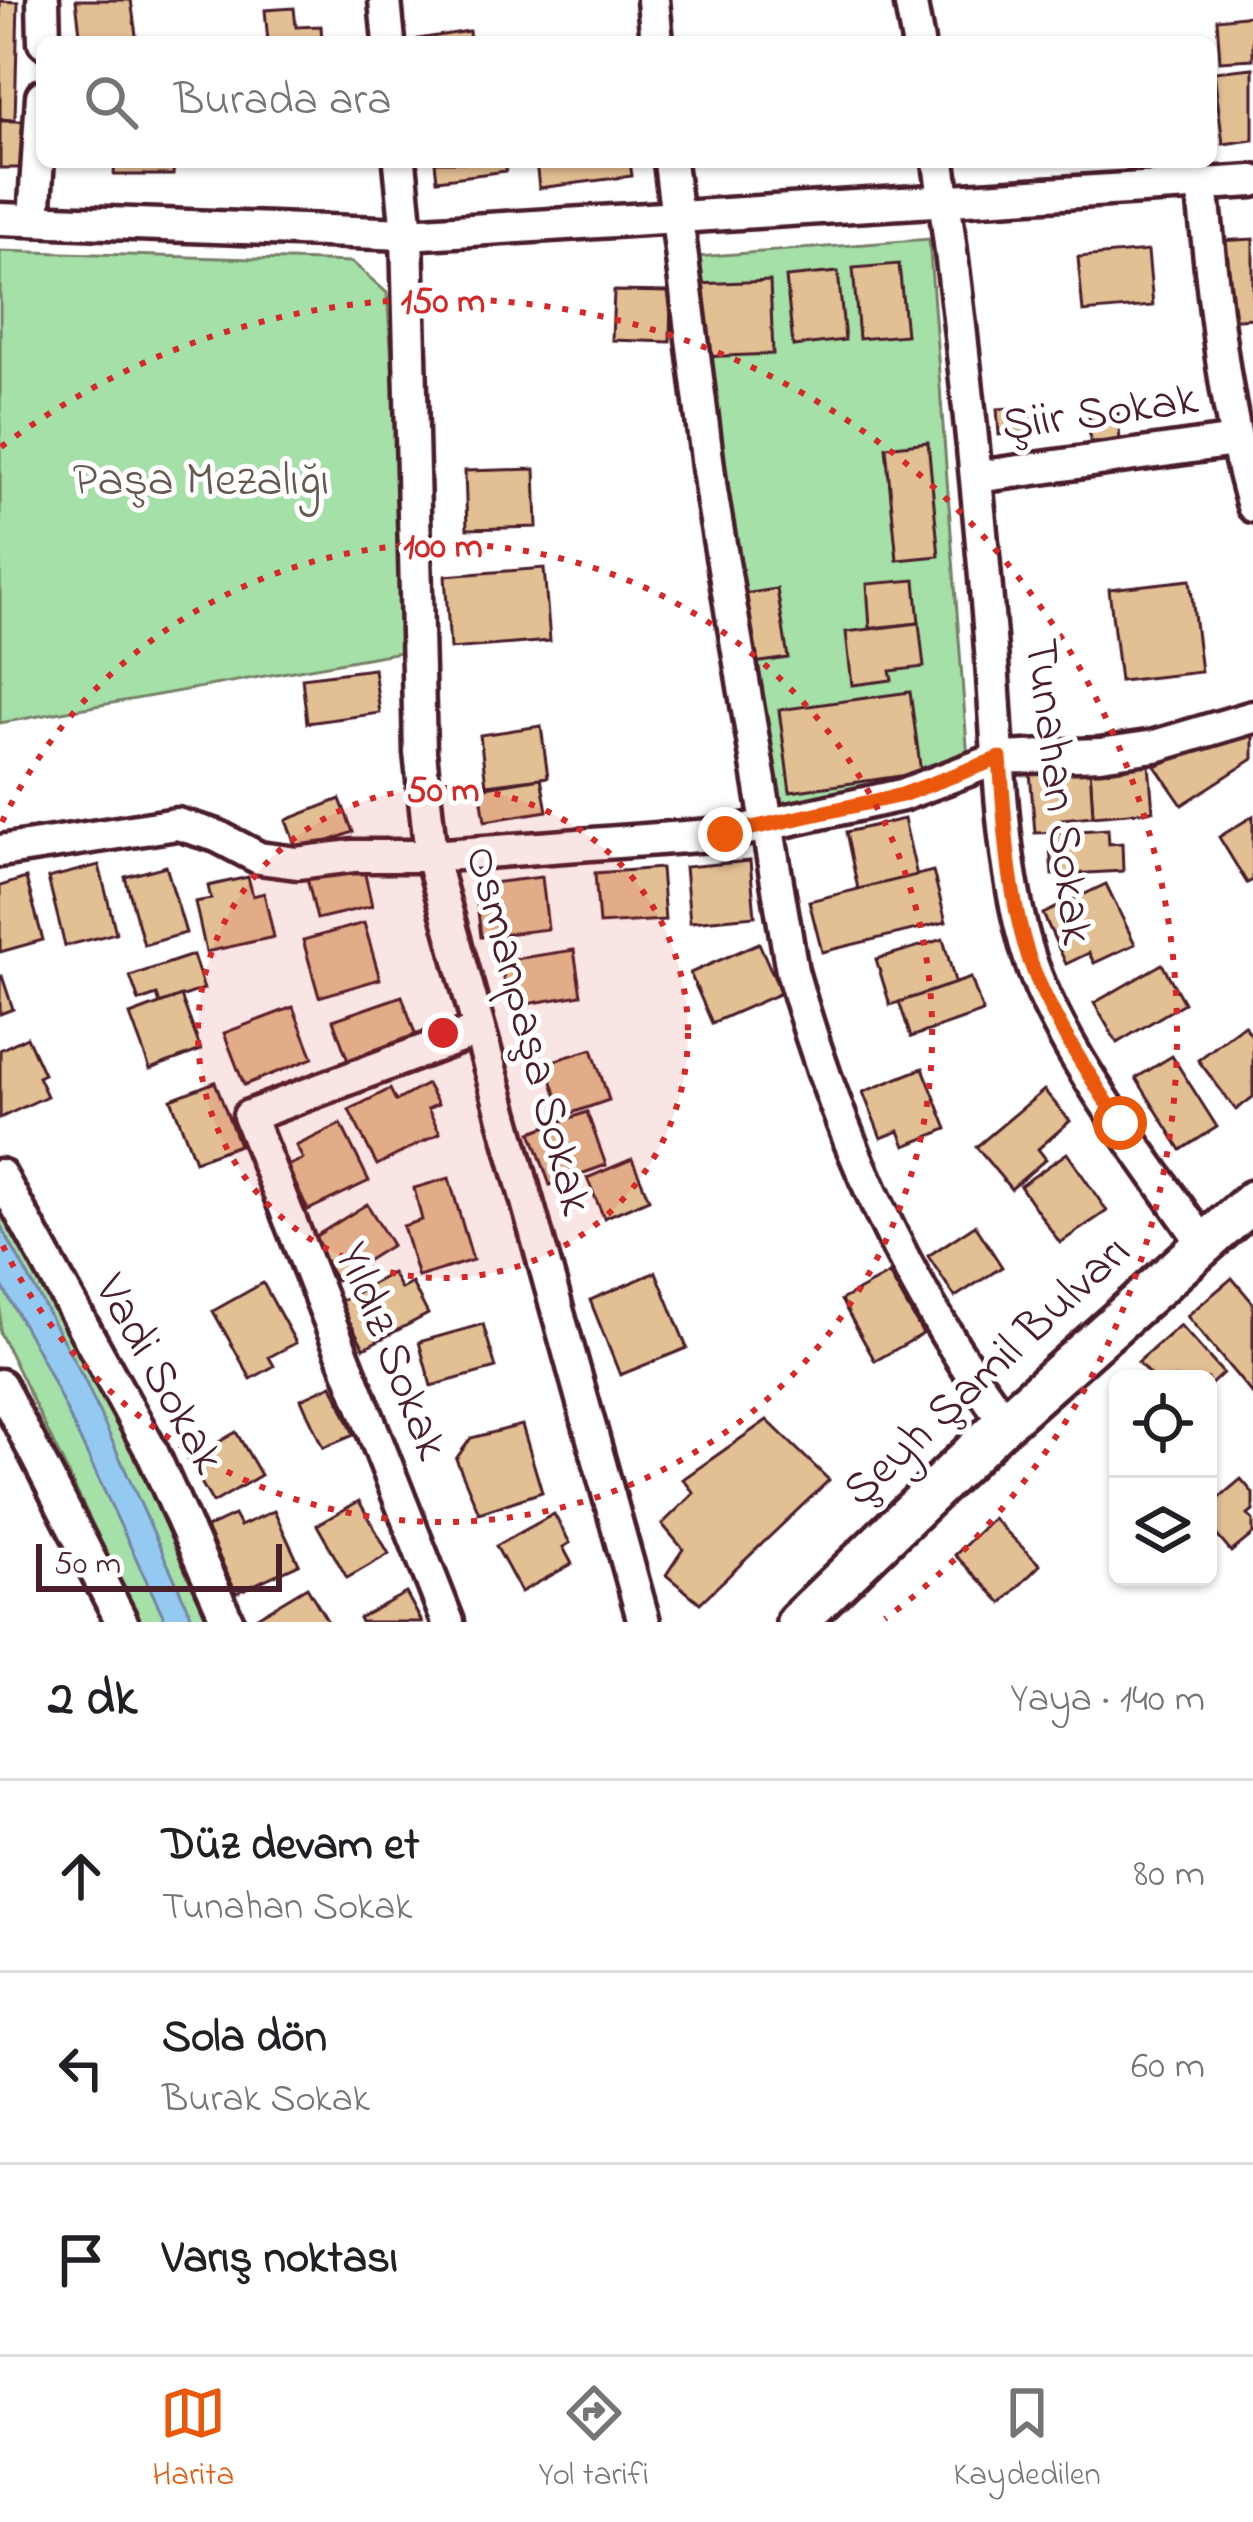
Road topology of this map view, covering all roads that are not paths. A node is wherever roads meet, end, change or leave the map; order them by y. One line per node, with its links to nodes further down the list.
1 (43, 0): 5 (street)
2 (385, 0): 6 (street)
3 (652, 0): 7 (street)
4 (910, 0): 8 (street)
5 (44, 36)
6 (388, 36)
7 (656, 36)
8 (917, 36)
9 (37, 168): 18 (street)
10 (401, 168): 19 (street, Osmanpaşa Sokak)
11 (671, 168): 16 (street)
12 (940, 168): 15 (street, Tunahan Sokak)
13 (1253, 182): 14 (street)
14 (1202, 185): 15 (street); 20 (street)
15 (945, 203): 16 (street); 21 (street, Tunahan Sokak)
16 (676, 217): 19 (street); 25 (street)
17 (0, 219): 18 (street)
18 (34, 220): 19 (street)
19 (406, 233): 27 (street, Osmanpaşa Sokak)
20 (1235, 441): 21 (street, Şiir Sokak); 22 (street)
21 (977, 477): 24 (street, Tunahan Sokak)
22 (1253, 506)
23 (1253, 717): 24 (street)
24 (1000, 758): 25 (street); 31 (street, Tunahan Sokak)
25 (767, 826): 27 (street); 33 (street)
26 (0, 851): 27 (street)
27 (431, 856): 28 (street, Osmanpaşa Sokak)
28 (478, 1030): 36 (street, Yıldız Sokak); 37 (street, Osmanpaşa Sokak)
29 (0, 1175): 35 (street, Vadi Sokak)
30 (1253, 1202): 31 (main road, Şeyh Şamil Bulvarı)
31 (1203, 1243): 33 (main road, Şeyh Şamil Bulvarı)
32 (0, 1384): 34 (street)
33 (1005, 1422): 38 (main road, Şeyh Şamil Bulvarı)
34 (122, 1622)
35 (228, 1622)
36 (448, 1622)
37 (644, 1622)
38 (797, 1622)

